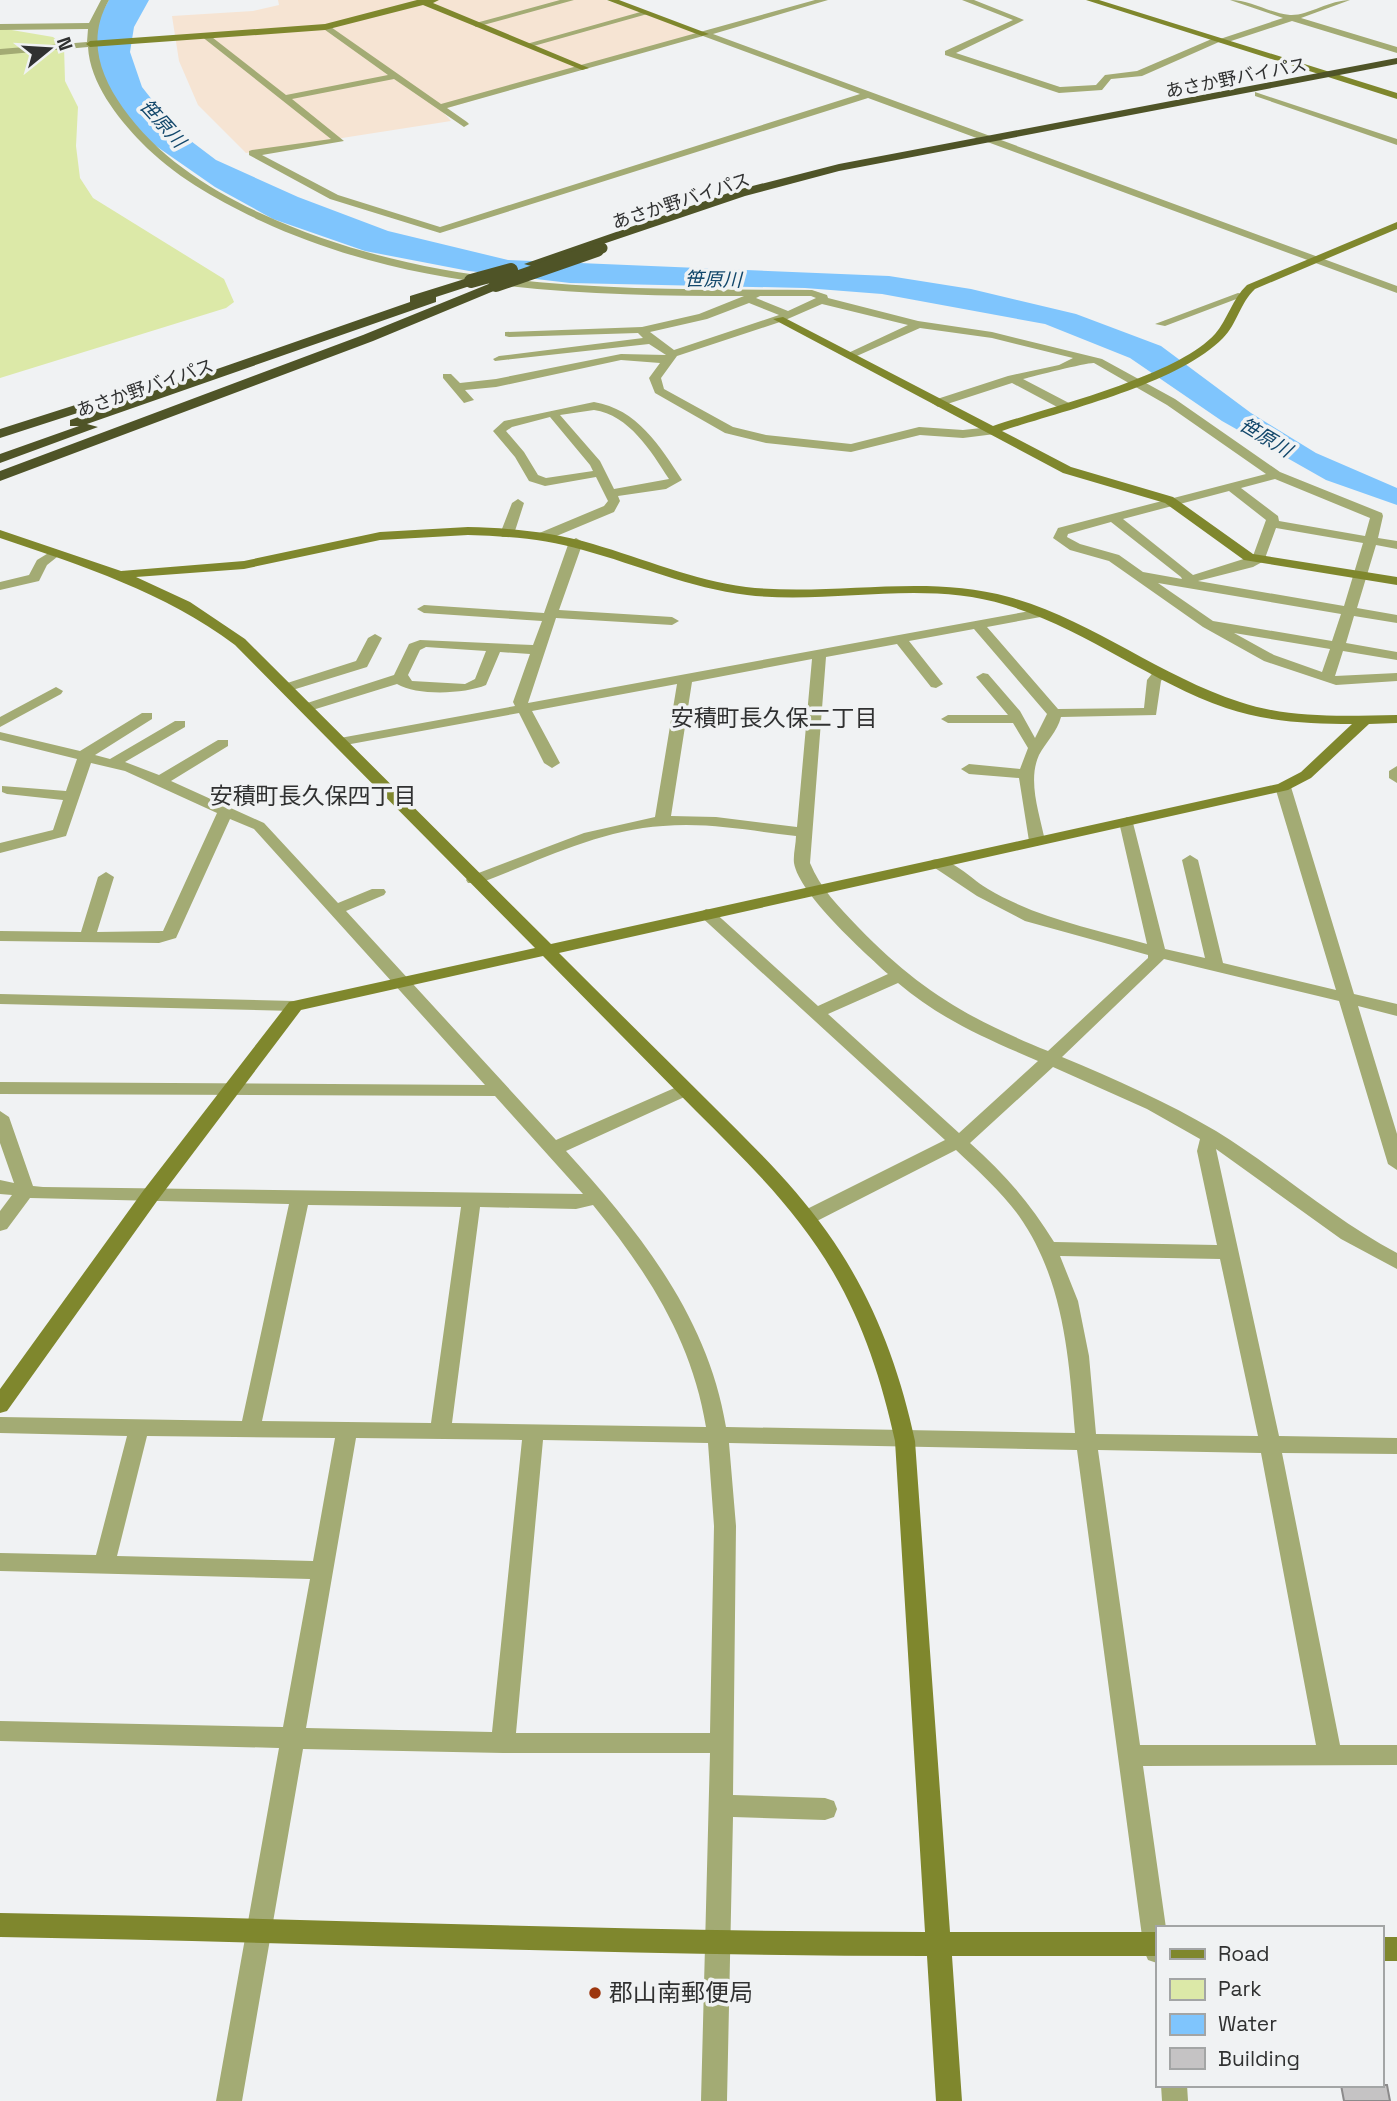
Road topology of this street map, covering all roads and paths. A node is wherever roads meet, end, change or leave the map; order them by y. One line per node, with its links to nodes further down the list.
1 (105, 0): 14 (street)
2 (435, 0): 10 (street)
3 (570, 0): 13 (street)
4 (611, 0): 11 (street)
5 (824, 0): 17 (street)
6 (966, 0): 19 (street)
7 (1090, 0): 19 (street)
8 (1234, 0): 12 (street)
9 (1346, 0): 12 (street)
10 (421, 1): 13 (street); 16 (street)
11 (647, 13): 17 (street); 21 (street)
12 (1294, 18): 19 (street); 22 (street)
13 (476, 24): 21 (street)
14 (92, 26): 15 (street); 20 (street)
15 (0, 27)
16 (325, 27): 18 (street); 28 (street)
17 (705, 34): 25 (street); 30 (street)
18 (205, 36): 20 (street); 33 (street)
19 (1219, 41): 27 (street)
20 (92, 44): 23 (street); 44 (street)
21 (527, 45): 25 (street)
22 (1397, 50)
23 (0, 51)
24 (1397, 59): 27 (highway, あさか野バイパス)
25 (585, 68): 34 (street)
26 (1397, 69): 29 (highway, あさか野バイパス)
27 (1324, 74): 29 (street); 36 (highway, あさか野バイパス)
28 (396, 76): 33 (street); 34 (street)
29 (1338, 78): 31 (highway, あさか野バイパス); 32 (street)
30 (870, 94): 33 (street); 36 (street)
31 (1258, 94): 36 (highway, あさか野バイパス); 37 (street)
32 (1397, 96)
33 (284, 98)
34 (441, 107): 35 (street)
35 (464, 124)
36 (992, 140): 39 (street); 40 (highway, あさか野バイパス, bridge); 41 (highway, あさか野バイパス, bridge)
37 (1397, 142)
38 (1397, 225): 39 (street)
39 (1314, 259): 42 (street); 43 (street)
40 (475, 282): 65 (highway); 66 (highway, あさか野バイパス)
41 (496, 285): 67 (highway, あさか野バイパス); 70 (highway)
42 (1397, 290)
43 (1242, 295): 48 (street); 58 (street)
44 (753, 296): 45 (street); 46 (street); 49 (street)
45 (821, 300): 46 (street); 47 (street)
46 (783, 317): 52 (street); 53 (street)
47 (919, 324): 52 (street); 54 (street)
48 (1161, 324)
49 (643, 330): 50 (street); 51 (street)
50 (509, 334)
51 (653, 340): 53 (street); 55 (street)
52 (850, 356): 61 (street)
53 (669, 357): 59 (street); 64 (street)
54 (1086, 357): 57 (street); 58 (street)
55 (499, 359)
56 (447, 376): 59 (street)
57 (1012, 379): 61 (street); 62 (street)
58 (1135, 382): 62 (street); 69 (street)
59 (456, 387): 60 (street)
60 (468, 400)
61 (938, 403): 64 (street)
62 (1065, 406): 64 (street)
63 (554, 415): 68 (street); 68 (street); 72 (street)
64 (991, 431): 74 (street)
65 (0, 434)
66 (0, 449)
67 (0, 459)
68 (601, 473): 72 (street)
69 (1276, 475): 71 (street); 80 (street)
70 (0, 476)
71 (1233, 488): 74 (street); 76 (street)
72 (611, 493): 79 (street)
73 (518, 503): 78 (street)
74 (1173, 503): 75 (street); 84 (street)
75 (1114, 518): 86 (street); 88 (street)
76 (1273, 524): 80 (street); 84 (street)
77 (0, 534): 83 (street)
78 (508, 534): 79 (street); 85 (street)
79 (542, 537): 81 (street)
80 (1370, 541): 82 (street); 87 (street)
81 (576, 542): 93 (street); 94 (street)
82 (1397, 545)
83 (55, 553): 85 (street); 90 (street)
84 (1259, 558): 87 (street); 88 (street)
85 (117, 575): 113 (street)
86 (1137, 575): 88 (street); 97 (street)
87 (1361, 575): 89 (street); 92 (street)
88 (1190, 581): 92 (street)
89 (1397, 581)
90 (0, 586)
91 (424, 609): 94 (street)
92 (1349, 611): 95 (street); 101 (street)
93 (1041, 613): 98 (street); 106 (street)
94 (551, 616): 96 (street); 103 (street)
95 (1397, 619)
96 (672, 621)
97 (1208, 624): 101 (street); 111 (street)
98 (978, 625): 100 (street); 117 (street)
99 (375, 638): 113 (street)
100 (901, 640): 104 (street); 112 (street)
101 (1337, 645): 105 (street); 111 (street)
102 (495, 647): 103 (street); 107 (street); 107 (street)
103 (539, 650): 116 (street)
104 (819, 654): 110 (street); 143 (street)
105 (1397, 656)
106 (1160, 673): 117 (street); 121 (street)
107 (402, 676): 115 (street)
108 (983, 677): 120 (street)
109 (1397, 677): 111 (street)
110 (685, 679): 116 (street); 141 (street)
111 (1327, 679)
112 (936, 684)
113 (286, 688): 115 (street)
114 (56, 691): 123 (street)
115 (306, 708): 126 (street)
116 (523, 710): 126 (street); 131 (street)
117 (1054, 713): 128 (street)
118 (147, 716): 129 (street)
119 (948, 719): 120 (street)
120 (1017, 719): 128 (street)
121 (1365, 719): 122 (street); 137 (street)
122 (1397, 719)
123 (0, 723)
124 (180, 724): 130 (street)
125 (0, 736): 129 (street)
126 (340, 742): 149 (street)
127 (223, 743): 136 (street)
128 (1037, 747): 134 (street)
129 (85, 756): 130 (street); 139 (street)
130 (113, 763): 136 (street)
131 (552, 763)
132 (969, 769): 134 (street)
133 (1397, 771): 135 (street)
134 (1027, 774): 144 (street)
135 (1397, 778)
136 (159, 782): 140 (street)
137 (1283, 787): 142 (street); 161 (street)
138 (7, 789): 139 (street)
139 (72, 796): 145 (street)
140 (226, 810): 152 (street); 154 (street)
141 (662, 821): 143 (street); 149 (street)
142 (1127, 822): 144 (street); 157 (street)
143 (805, 832): 150 (street)
144 (1037, 841): 147 (street)
145 (0, 848)
146 (1190, 860): 158 (street)
147 (938, 863): 150 (street); 157 (street)
148 (106, 877): 154 (street)
149 (474, 880): 156 (street)
150 (814, 890): 153 (street); 159 (street)
151 (378, 892): 152 (street)
152 (335, 910): 160 (street)
153 (706, 914): 156 (street); 165 (street)
154 (88, 935): 155 (street)
155 (0, 936)
156 (545, 950): 160 (street); 169 (street)
157 (1157, 952): 158 (street); 166 (street)
158 (1215, 966): 161 (street)
159 (901, 975): 165 (street); 166 (street)
160 (398, 982): 163 (street); 168 (street)
161 (1346, 998): 164 (street); 171 (street)
162 (0, 999): 163 (street)
163 (295, 1006): 170 (street)
164 (1397, 1010)
165 (816, 1013): 174 (street)
166 (1051, 1059): 173 (street); 174 (street)
167 (0, 1088): 170 (street)
168 (496, 1090): 170 (street); 175 (street)
169 (685, 1090): 175 (street); 183 (street)
170 (230, 1091): 179 (street)
171 (1389, 1111): 176 (street)
172 (0, 1117): 178 (street)
173 (1210, 1136): 186 (street); 187 (street)
174 (959, 1142): 183 (street); 185 (street)
175 (553, 1149): 180 (street)
176 (1397, 1164)
177 (0, 1186): 178 (street)
178 (23, 1192): 179 (street); 184 (street)
179 (150, 1196): 181 (street); 188 (street)
180 (597, 1197): 182 (street); 195 (street)
181 (300, 1199): 182 (street); 191 (street)
182 (471, 1201): 193 (street)
183 (808, 1217): 196 (street)
184 (0, 1224)
185 (1048, 1249): 186 (street); 197 (street)
186 (1227, 1252): 198 (street)
187 (1397, 1262)
188 (0, 1405)
189 (0, 1424): 190 (street)
190 (139, 1428): 191 (street); 201 (street)
191 (250, 1431): 192 (street)
192 (347, 1431): 193 (street); 202 (street)
193 (440, 1432): 194 (street)
194 (533, 1432): 195 (street); 205 (street)
195 (718, 1435): 196 (street); 206 (street)
196 (905, 1441): 197 (street); 217 (street)
197 (1086, 1442): 198 (street); 209 (street)
198 (1270, 1445): 199 (street); 207 (street)
199 (1397, 1446)
200 (0, 1562): 201 (street)
201 (104, 1565): 202 (street)
202 (322, 1570): 204 (street)
203 (0, 1731): 204 (street)
204 (293, 1739): 205 (street); 213 (street)
205 (503, 1743): 206 (street)
206 (722, 1743): 210 (street)
207 (1330, 1755): 208 (street); 209 (street)
208 (1397, 1755)
209 (1131, 1756): 214 (street)
210 (721, 1806): 211 (street); 215 (street)
211 (825, 1809)
212 (0, 1925): 213 (street)
213 (260, 1928): 215 (street); 218 (street)
214 (1156, 1937)
215 (718, 1944): 217 (street); 219 (street)
216 (1156, 1944): 217 (street)
217 (939, 1946): 220 (street)
218 (229, 2101)
219 (714, 2101)
220 (949, 2101)

